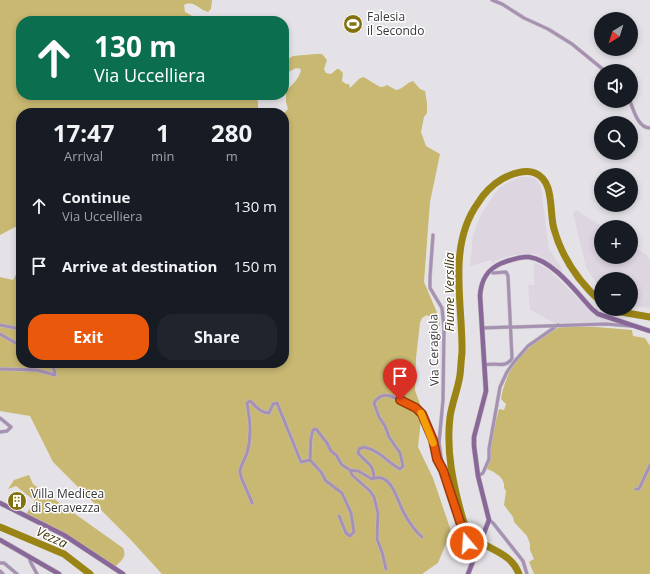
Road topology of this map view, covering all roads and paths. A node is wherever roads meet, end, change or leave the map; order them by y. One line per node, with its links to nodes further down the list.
1 (492, 0): 2 (street)
2 (596, 64)
3 (633, 108): 4 (street)
4 (650, 128)
5 (433, 236): 24 (street, Via Ceragiola)
6 (493, 273): 9 (street)
7 (0, 325): 11 (street)
8 (558, 325): 9 (street); 10 (street); 25 (street)
9 (510, 326): 12 (street); 16 (street)
10 (636, 327): 12 (main road); 13 (main road)
11 (16, 328)
12 (482, 328): 16 (main road)
13 (650, 331)
14 (0, 334): 15 (street)
15 (16, 343)
16 (484, 366): 25 (main road)
17 (53, 368): 18 (street)
18 (0, 369)
19 (0, 418): 20 (street)
20 (0, 432)
21 (310, 460): 23 (street); 29 (street); 30 (street)
22 (650, 465): 27 (street)
23 (350, 470): 26 (street); 37 (street)
24 (443, 470): 26 (street); 35 (street, Via Ceragiola)
25 (478, 476): 31 (main road)
26 (374, 478): 32 (street)
27 (636, 489)
28 (0, 503): 43 (main road)
29 (252, 503)
30 (339, 516)
31 (489, 520): 35 (main road); 45 (street)
32 (422, 536)
33 (0, 540): 34 (main road)
34 (29, 557): 41 (street); 42 (main road)
35 (475, 558): 44 (main road)
36 (0, 563): 40 (street)
37 (386, 570)
38 (0, 571): 39 (street)
39 (3, 574)
40 (17, 574)
41 (37, 574)
42 (59, 574)
43 (123, 574)
44 (468, 574)
45 (527, 574)

